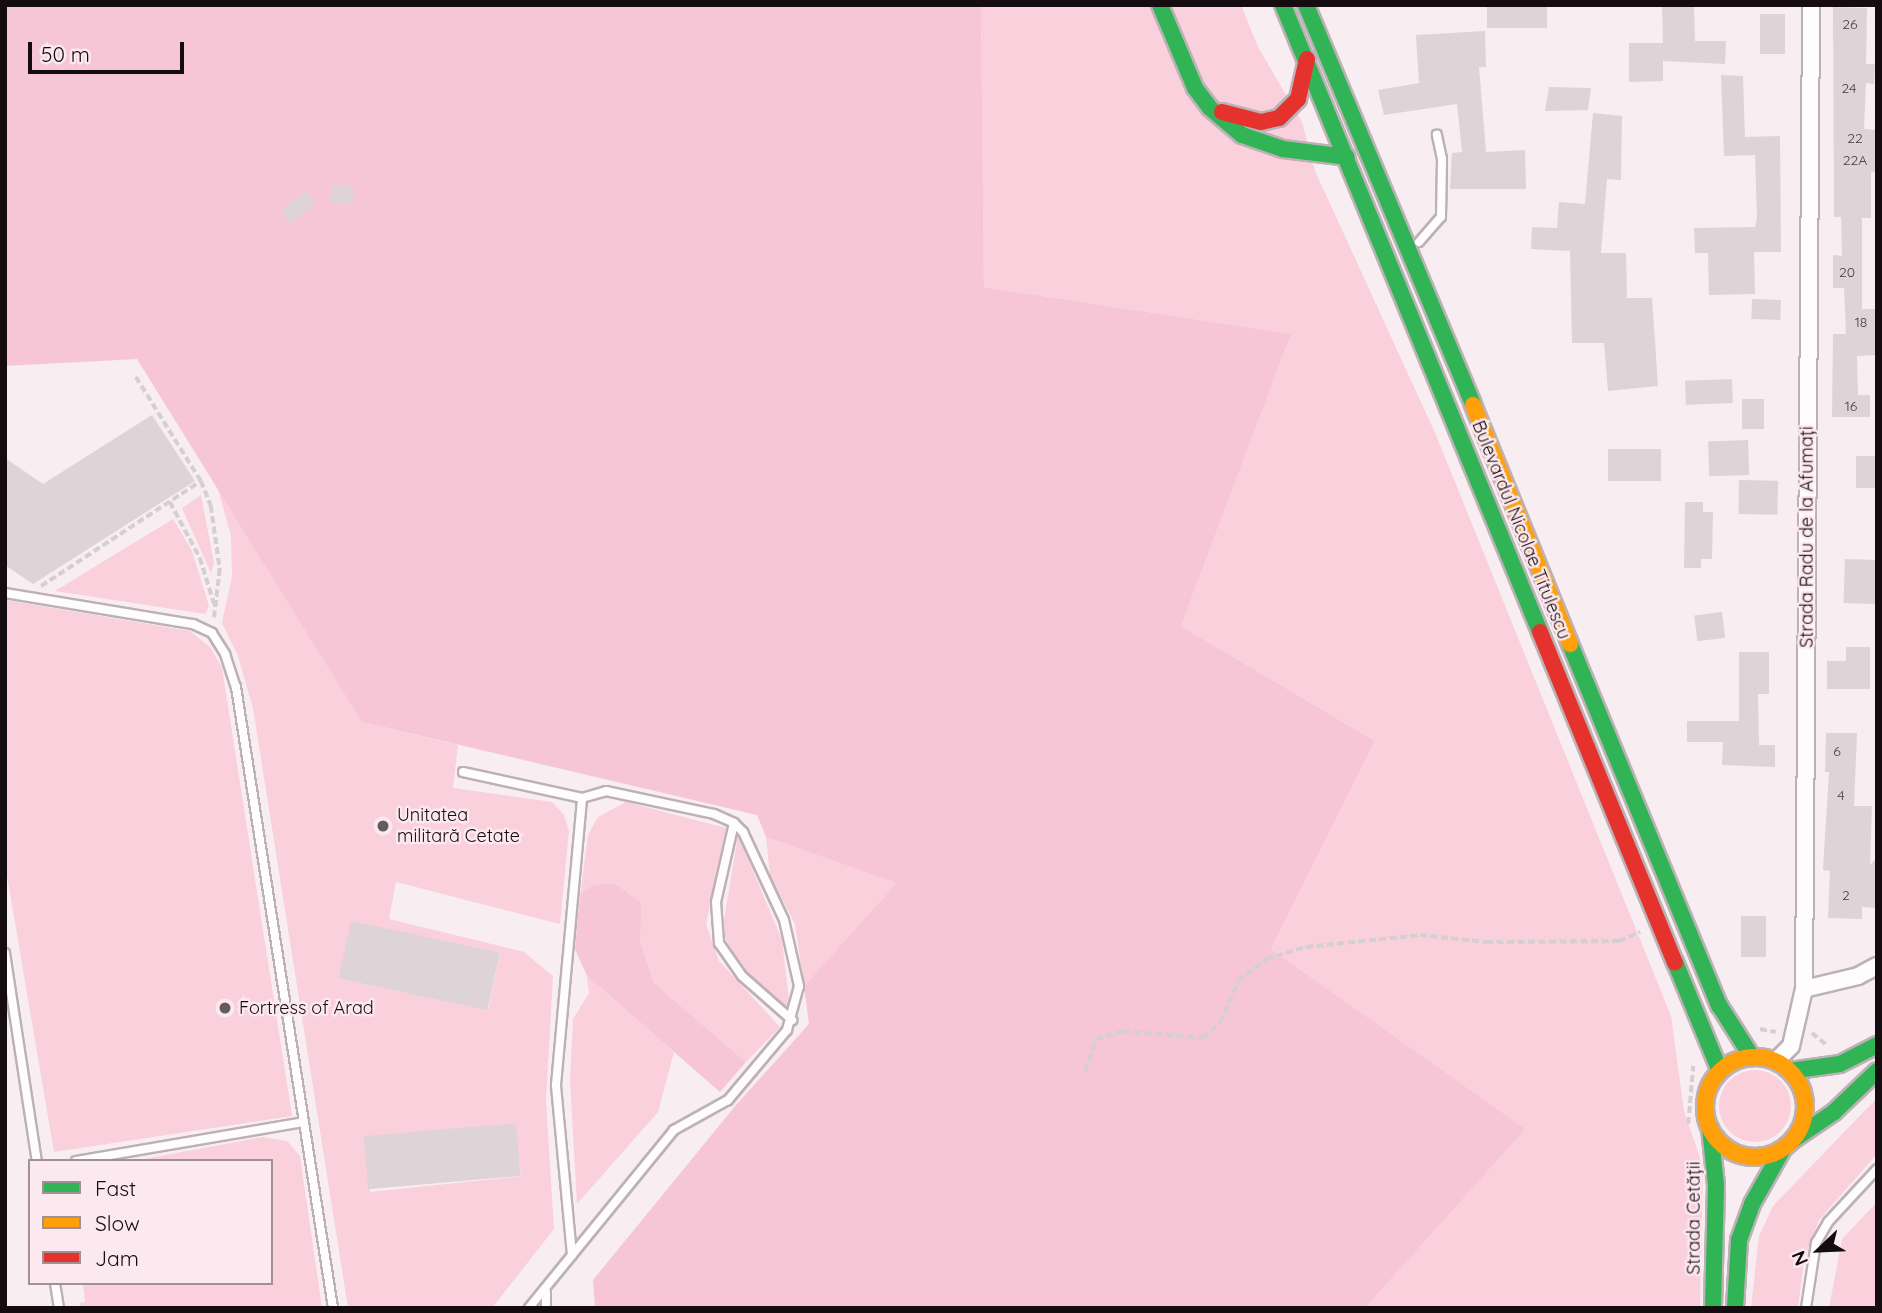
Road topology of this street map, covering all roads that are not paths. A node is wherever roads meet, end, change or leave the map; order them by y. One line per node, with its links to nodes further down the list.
1 (1160, 5): 6 (main road)
2 (1283, 5): 5 (main road, Bulevardul Nicolae Titulescu)
3 (1306, 5): 19 (main road, Bulevardul Nicolae Titulescu)
4 (1811, 5): 16 (street, Strada Radu de la Afumați)
5 (1307, 59): 6 (main road); 8 (main road, Bulevardul Nicolae Titulescu)
6 (1210, 108): 8 (main road)
7 (1437, 135): 9 (lane)
8 (1347, 157): 22 (main road, Bulevardul Nicolae Titulescu)
9 (1419, 242)
10 (5, 593): 23 (lane)
11 (463, 772): 12 (lane)
12 (582, 798): 13 (lane); 30 (lane)
13 (734, 824): 17 (lane); 17 (lane)
14 (5, 953): 26 (lane)
15 (1877, 967): 16 (street)
16 (1804, 989): 20 (street, Strada Radu de la Afumați)
17 (792, 1020): 30 (lane)
18 (1877, 1045): 20 (main road)
19 (1752, 1057): 20 (main road); 22 (main road)
20 (1783, 1066): 25 (main road, Strada Cetății)
21 (1877, 1070): 25 (main road, Strada Cetății)
22 (1720, 1071): 24 (main road, Strada Cetății)
23 (304, 1122): 27 (lane); 34 (lane)
24 (1710, 1128): 25 (main road, Strada Cetății); 29 (main road, Strada Cetății)
25 (1788, 1144): 39 (main road, Strada Cetății)
26 (37, 1159)
27 (88, 1159)
28 (1877, 1169): 40 (lane)
29 (1715, 1214): 37 (main road, Strada Cetății); 38 (lane)
30 (572, 1255): 32 (lane)
31 (55, 1285): 33 (lane)
32 (546, 1292): 35 (lane); 36 (lane)
33 (59, 1308)
34 (333, 1308)
35 (529, 1308)
36 (547, 1308)
37 (1713, 1308)
38 (1721, 1308)
39 (1735, 1308)
40 (1806, 1308)

